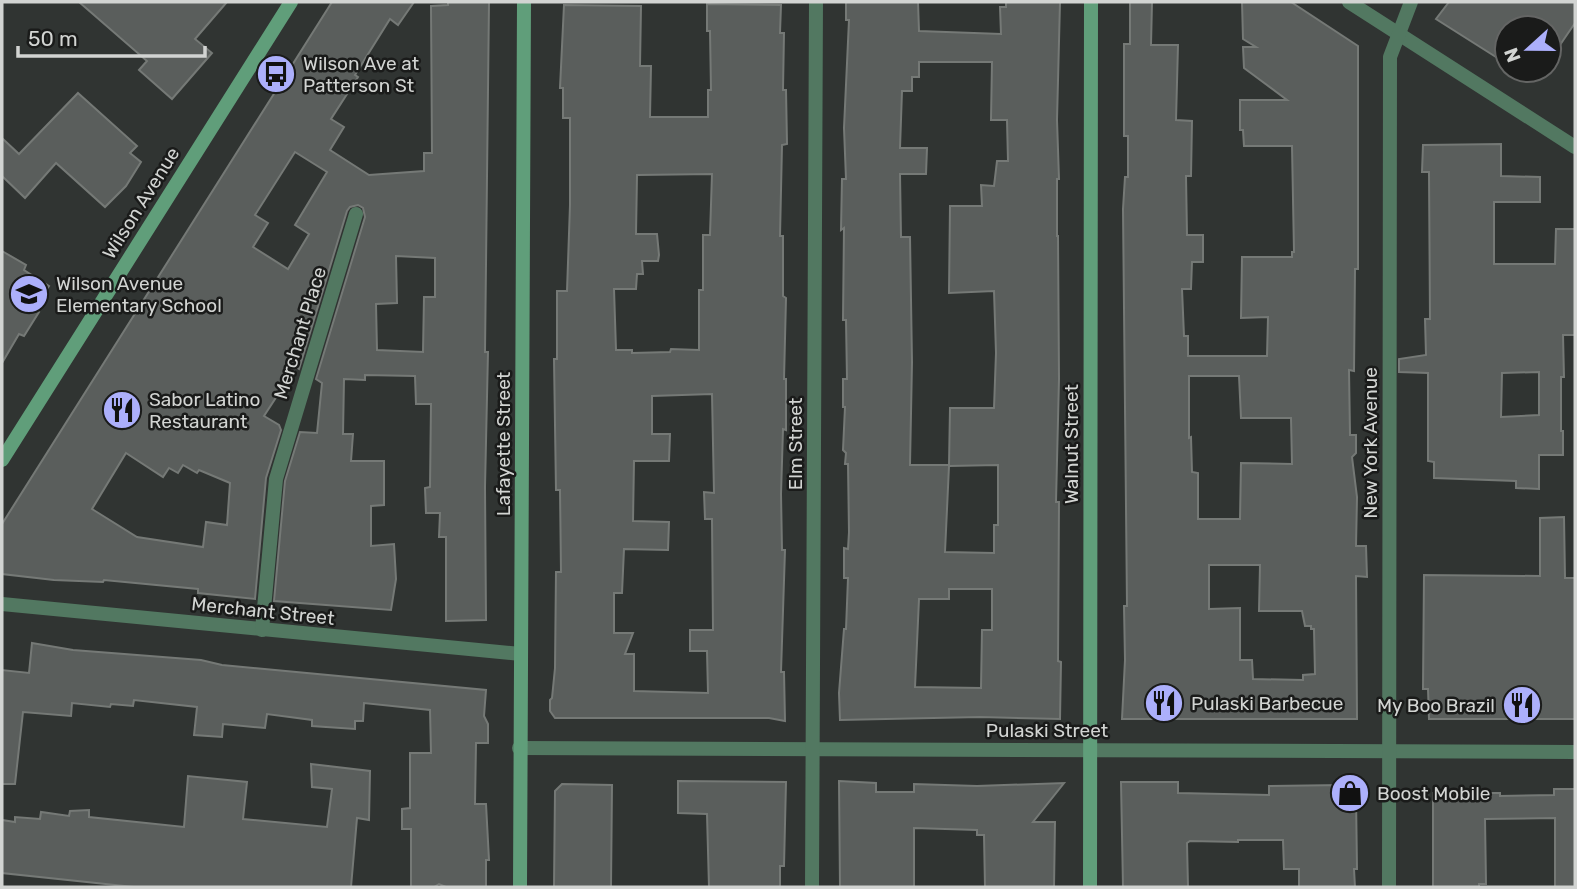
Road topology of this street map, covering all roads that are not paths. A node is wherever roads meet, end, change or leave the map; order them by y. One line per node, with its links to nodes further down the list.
1 (291, 2): 10 (street, Wilson Avenue)
2 (524, 2): 13 (street, Lafayette Street)
3 (816, 2): 16 (street, Elm Street)
4 (1091, 2): 15 (street, Walnut Street)
5 (1349, 2): 7 (street)
6 (1410, 2): 7 (street, New York Avenue)
7 (1398, 32): 8 (street); 17 (street, New York Avenue)
8 (1575, 148)
9 (356, 214): 12 (street, Merchant Place)
10 (2, 460)
11 (2, 604): 12 (street, Merchant Street)
12 (262, 630): 13 (street, Merchant Street)
13 (521, 654): 14 (street, Lafayette Street)
14 (519, 748): 16 (street, Pulaski Street); 19 (street, Lafayette Street)
15 (1091, 749): 16 (street, Pulaski Street); 17 (street, Pulaski Street); 21 (street, Walnut Street)
16 (812, 750): 20 (street, Elm Street)
17 (1389, 750): 18 (street, Pulaski Street); 22 (street, New York Avenue)
18 (1575, 752)
19 (520, 887)
20 (812, 887)
21 (1090, 887)
22 (1389, 887)

